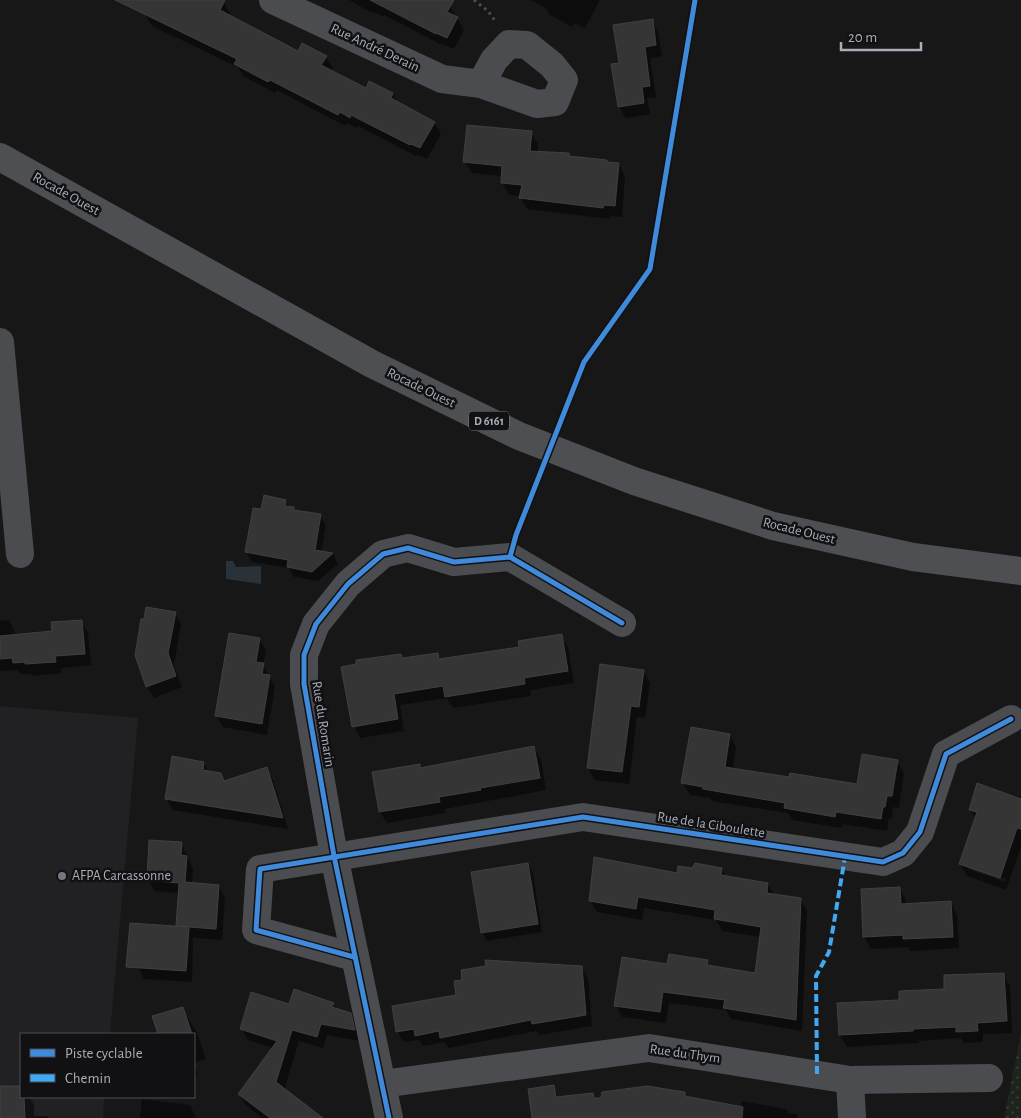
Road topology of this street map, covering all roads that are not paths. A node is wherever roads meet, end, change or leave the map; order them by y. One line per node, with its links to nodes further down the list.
1 (274, 0): 2 (street, Rue André Derain)
2 (480, 84)
3 (0, 157): 6 (main road, Rocade Ouest / D 6161)
4 (0, 342): 5 (street)
5 (20, 554)
6 (1021, 571)
7 (622, 623): 9 (street, Rue du Romarin)
8 (1011, 719): 9 (street, Rue de la Ciboulette)
9 (334, 856): 10 (street, Rue du Romarin); 10 (street)
10 (354, 957): 13 (street, Rue du Romarin)
11 (989, 1078): 12 (street, Rue du Thym)
12 (850, 1080): 13 (street, Rue du Thym); 15 (street)
13 (382, 1084): 14 (street, Rue du Romarin)
14 (389, 1118)
15 (852, 1118)

